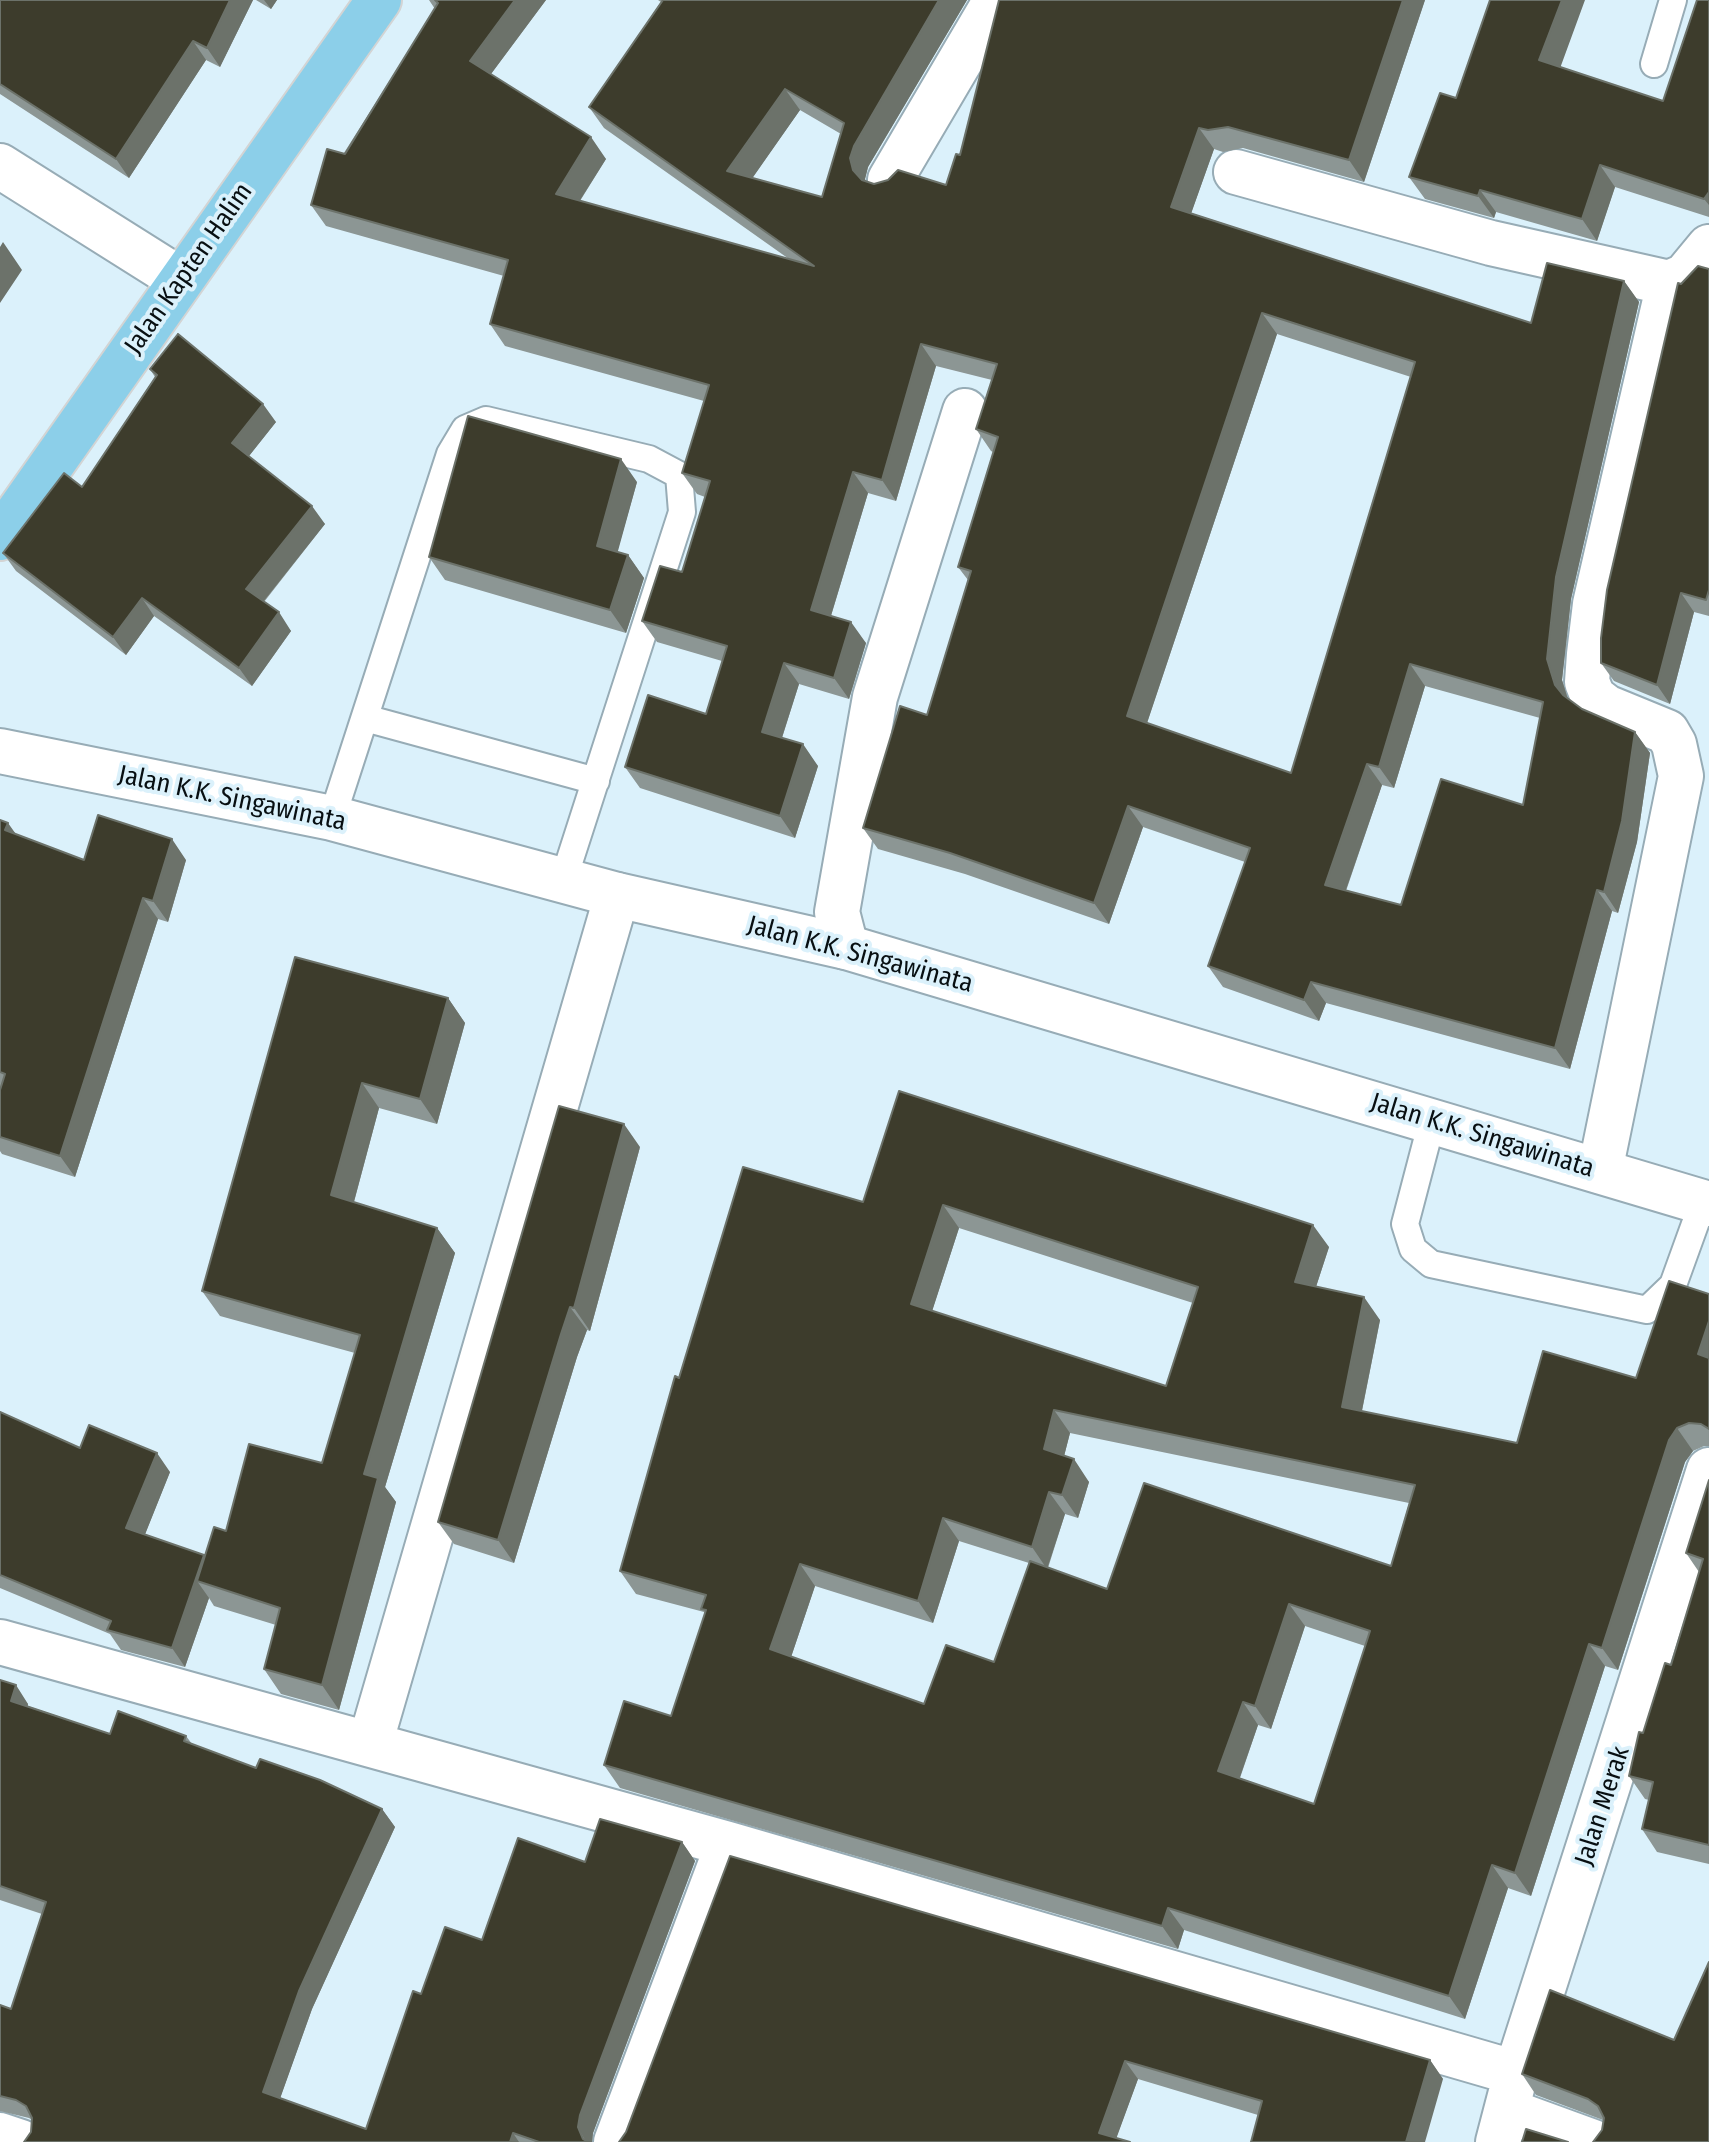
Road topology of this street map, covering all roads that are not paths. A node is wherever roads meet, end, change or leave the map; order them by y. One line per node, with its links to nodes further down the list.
1 (379, 0): 9 (main road, Jalan Kapten Halim)
2 (996, 0): 7 (street)
3 (1673, 0): 4 (lane)
4 (1654, 64)
5 (0, 166): 9 (street)
6 (1236, 172): 10 (street)
7 (890, 180)
8 (1709, 247): 10 (street)
9 (181, 280): 12 (main road, Jalan Kapten Halim)
10 (1669, 283): 21 (street)
11 (965, 411): 19 (street)
12 (0, 538)
13 (365, 718): 15 (lane); 15 (lane); 16 (lane)
14 (0, 751): 16 (street, Jalan K.K. Singawinata)
15 (596, 781): 17 (lane)
16 (332, 818): 17 (street, Jalan K.K. Singawinata)
17 (564, 878): 18 (street, Jalan K.K. Singawinata)
18 (617, 895): 19 (street, Jalan K.K. Singawinata); 25 (street)
19 (846, 947): 20 (street, Jalan K.K. Singawinata)
20 (1432, 1121): 21 (street, Jalan K.K. Singawinata); 22 (lane)
21 (1600, 1171): 22 (street, Jalan K.K. Singawinata)
22 (1706, 1203)
23 (1709, 1470): 27 (street, Jalan Merak)
24 (0, 1642): 25 (street)
25 (370, 1744): 26 (street)
26 (728, 1844): 27 (street); 30 (street)
27 (1507, 2109): 31 (street)
28 (0, 2135): 29 (street)
29 (21, 2142)
30 (616, 2142)
31 (1593, 2142)

